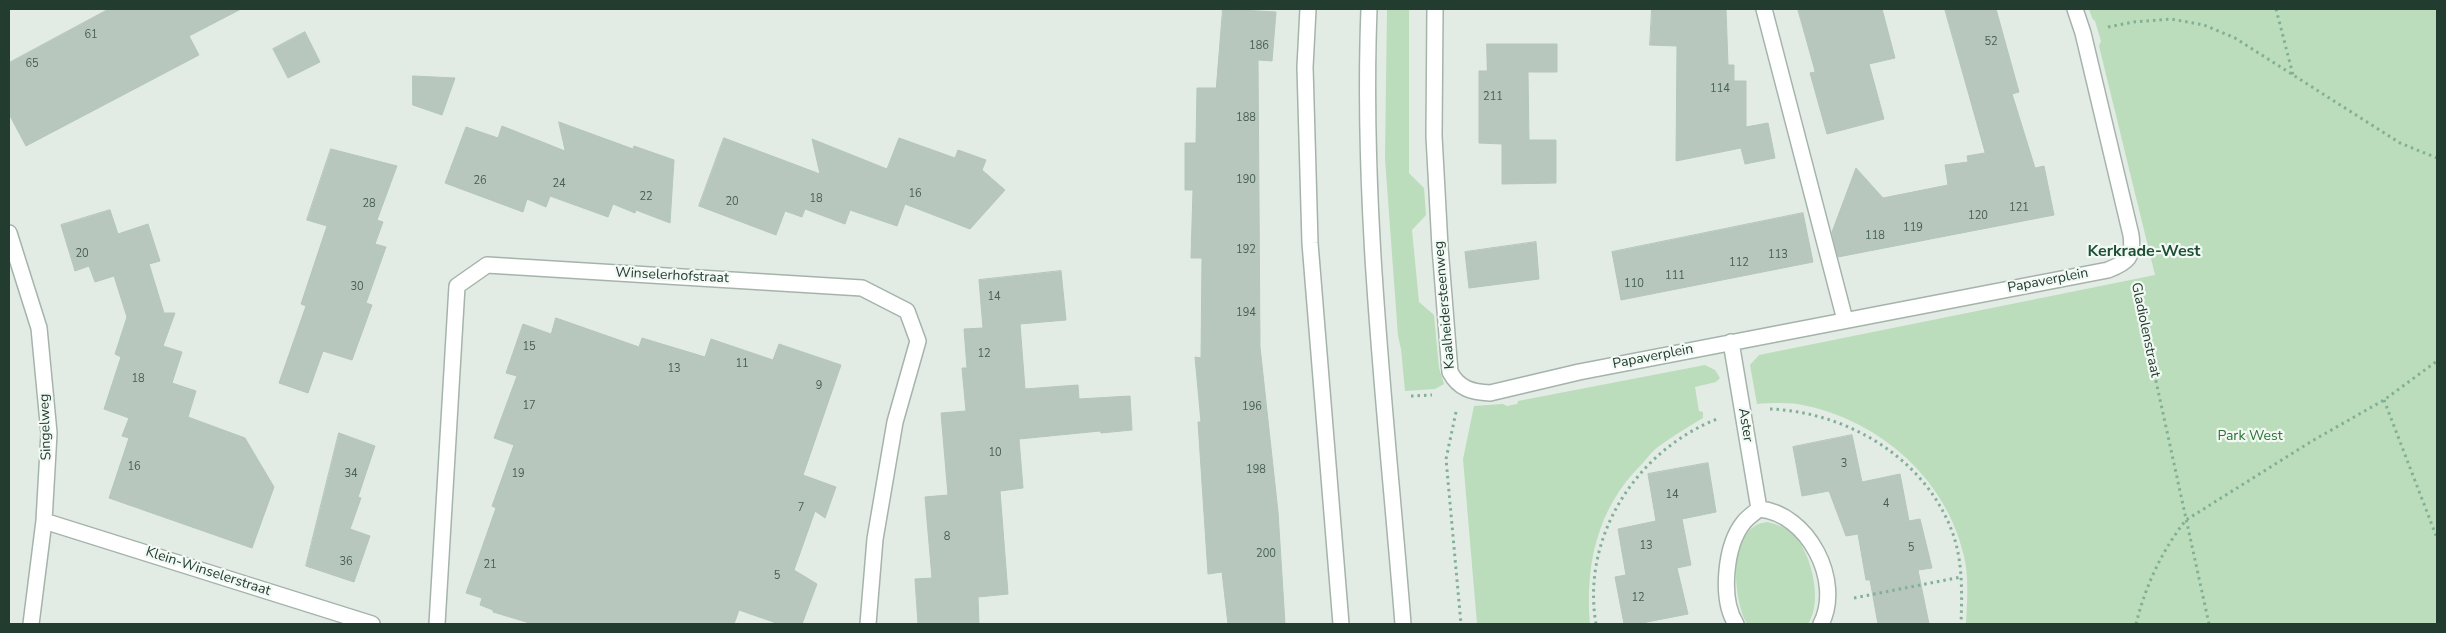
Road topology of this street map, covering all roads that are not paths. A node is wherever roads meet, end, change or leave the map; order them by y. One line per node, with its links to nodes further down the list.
1 (1308, 9): 16 (street)
2 (1369, 9): 17 (street)
3 (1435, 9): 9 (street, Kaalheidersteenweg)
4 (1764, 9): 7 (street)
5 (2075, 9): 7 (street, Papaverplein)
6 (9, 233): 11 (street, Singelweg)
7 (1845, 320): 8 (street, Papaverplein)
8 (1731, 342): 9 (street, Papaverplein); 10 (street, Aster)
9 (1462, 387)
10 (1759, 509): 18 (street); 19 (street)
11 (44, 521): 12 (street, Singelweg); 13 (street, Klein-Winselerstraat)
12 (31, 624)
13 (372, 624)
14 (437, 624): 15 (street, Winselerhofstraat)
15 (868, 624)
16 (1341, 624)
17 (1403, 624)
18 (1736, 624)
19 (1821, 624)

